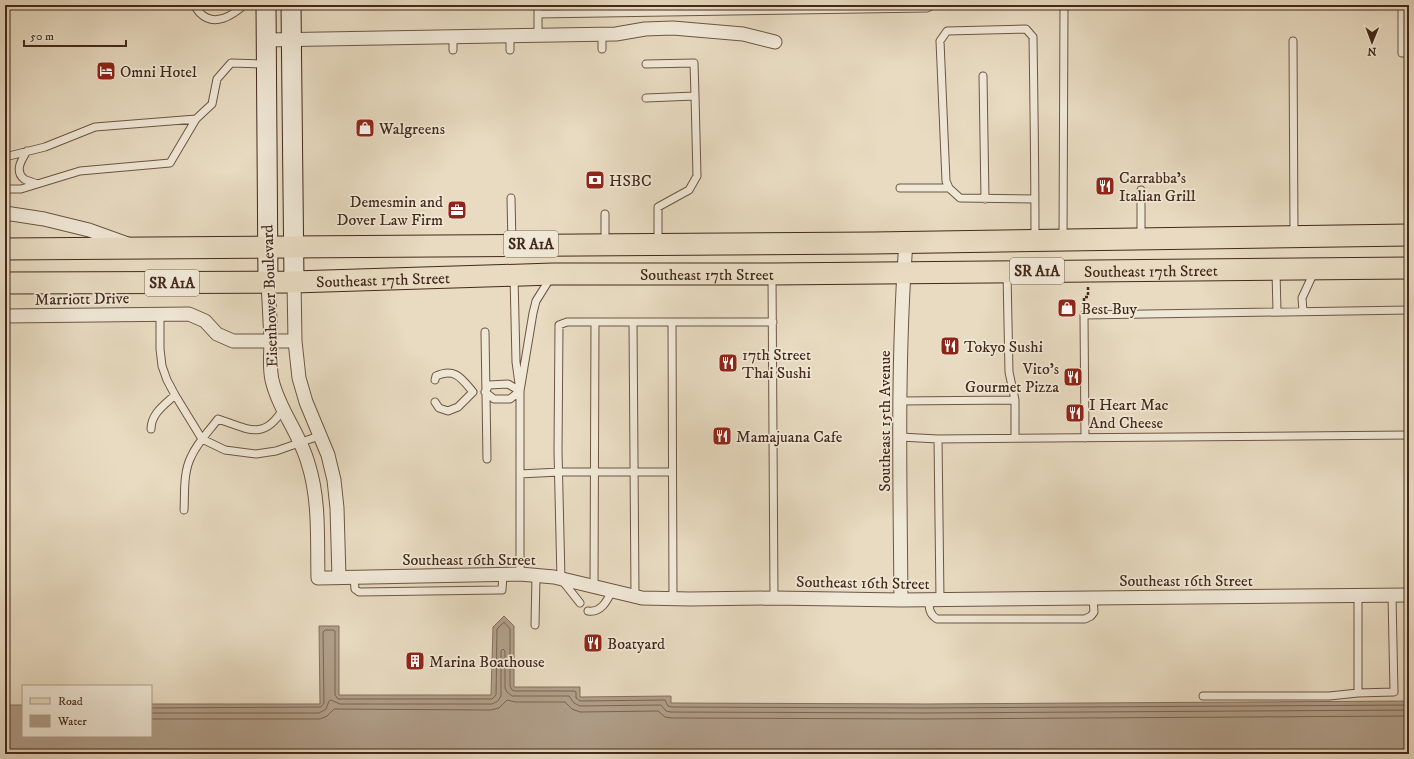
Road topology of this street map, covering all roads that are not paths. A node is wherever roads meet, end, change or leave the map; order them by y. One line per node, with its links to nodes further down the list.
1 (195, 5): 2 (lane)
2 (244, 5)
3 (266, 5): 13 (street, Eisenhower Boulevard)
4 (291, 5): 14 (street, Eisenhower Boulevard)
5 (538, 5): 9 (lane)
6 (933, 5): 9 (lane)
7 (1064, 5): 43 (lane)
8 (1402, 5): 19 (lane)
9 (538, 14): 12 (lane)
10 (602, 35): 12 (street); 16 (street); 17 (lane)
11 (510, 36): 12 (street); 14 (street); 18 (lane)
12 (538, 36)
13 (266, 40): 14 (street); 20 (street, Eisenhower Boulevard)
14 (291, 40): 49 (street, Eisenhower Boulevard)
15 (1293, 41): 39 (lane)
16 (774, 42)
17 (602, 49)
18 (510, 50)
19 (1409, 54)
20 (266, 64): 25 (lane); 48 (street, Eisenhower Boulevard)
21 (646, 64): 23 (lane)
22 (983, 76): 34 (lane)
23 (695, 96): 24 (lane); 46 (lane)
24 (646, 98)
25 (196, 119): 26 (lane); 28 (lane)
26 (27, 152): 27 (lane); 28 (lane)
27 (5, 157)
28 (37, 184): 31 (lane)
29 (900, 188): 30 (lane)
30 (949, 188): 34 (lane); 35 (lane)
31 (5, 189)
32 (1141, 190): 41 (lane)
33 (511, 198): 47 (lane)
34 (985, 199): 35 (lane)
35 (1035, 199): 42 (lane)
36 (5, 212): 50 (street)
37 (605, 214): 45 (lane)
38 (1409, 235): 40 (main road, Southeast 17th Street / SR A1A)
39 (1289, 237): 40 (main road, Southeast 17th Street / SR A1A); 41 (main road, Southeast 17th Street / SR A1A); 53 (main road)
40 (1326, 237): 54 (main road)
41 (1141, 239): 43 (main road, Southeast 17th Street / SR A1A)
42 (1035, 240): 43 (main road, Southeast 17th Street / SR A1A); 44 (main road, Southeast 17th Street / SR A1A)
43 (1064, 240)
44 (906, 242): 46 (main road, Southeast 17th Street / SR A1A); 57 (street, Southeast 15th Avenue)
45 (600, 244): 46 (main road, Southeast 17th Street / SR A1A); 47 (main road, Southeast 17th Street / SR A1A); 60 (main road)
46 (658, 244)
47 (512, 245): 49 (main road, Southeast 17th Street / SR A1A)
48 (267, 246): 49 (main road, Southeast 17th Street / SR A1A); 50 (main road, Southeast 17th Street / SR A1A); 61 (street, Eisenhower Boulevard)
49 (293, 246): 62 (street, Eisenhower Boulevard)
50 (137, 248): 51 (main road, Southeast 17th Street / SR A1A)
51 (5, 249)
52 (1409, 268): 55 (main road, Southeast 17th Street / SR A1A)
53 (1232, 269): 54 (main road, Southeast 17th Street / SR A1A); 56 (main road, Southeast 17th Street / SR A1A)
54 (1276, 269): 55 (main road, Southeast 17th Street / SR A1A); 66 (lane)
55 (1315, 269): 65 (lane)
56 (1007, 271): 57 (main road, Southeast 17th Street / SR A1A); 81 (lane)
57 (904, 272): 59 (main road, Southeast 17th Street / SR A1A); 82 (street, Southeast 15th Avenue)
58 (553, 274): 59 (main road, Southeast 17th Street / SR A1A); 60 (main road, Southeast 17th Street / SR A1A); 77 (lane)
59 (772, 274): 72 (lane)
60 (514, 276): 62 (main road, Southeast 17th Street / SR A1A); 77 (lane)
61 (268, 282): 62 (main road, Southeast 17th Street / SR A1A); 63 (main road, Southeast 17th Street / SR A1A); 74 (street, Eisenhower Boulevard)
62 (294, 282): 75 (street, Eisenhower Boulevard)
63 (5, 283)
64 (1409, 310): 65 (lane)
65 (1303, 311): 66 (lane)
66 (1277, 312): 90 (lane)
67 (160, 315): 68 (street, Marriott Drive); 74 (street, Marriott Drive); 80 (lane)
68 (5, 316)
69 (595, 322): 70 (lane); 95 (lane); 96 (lane)
70 (633, 322): 71 (lane); 97 (lane)
71 (672, 322): 72 (lane); 98 (lane)
72 (772, 322): 112 (lane)
73 (485, 332): 79 (lane)
74 (271, 341): 75 (street, Marriott Drive); 84 (street, Eisenhower Boulevard)
75 (295, 341): 87 (street, Eisenhower Boulevard)
76 (435, 380): 78 (lane)
77 (520, 391): 79 (lane); 79 (lane); 99 (lane)
78 (473, 392): 79 (lane); 83 (lane)
79 (485, 392): 94 (lane)
80 (175, 395): 85 (lane); 91 (lane)
81 (1015, 400): 82 (lane); 89 (lane)
82 (900, 401): 88 (street, Southeast 15th Avenue)
83 (435, 402)
84 (283, 409): 91 (lane); 93 (street, Eisenhower Boulevard)
85 (151, 429)
86 (1409, 435): 90 (lane)
87 (319, 436): 93 (lane); 104 (street, Eisenhower Boulevard)
88 (900, 437): 92 (lane); 116 (street, Southeast 15th Avenue)
89 (1015, 438): 90 (lane); 92 (lane)
90 (1085, 438)
91 (202, 439): 93 (lane); 100 (lane)
92 (938, 439): 115 (lane)
93 (300, 443): 103 (street, Eisenhower Boulevard)
94 (487, 459)
95 (559, 472): 96 (lane); 99 (lane); 105 (lane)
96 (594, 472): 97 (lane); 106 (lane)
97 (634, 472): 98 (lane); 109 (lane)
98 (672, 472): 114 (lane)
99 (520, 474): 101 (lane)
100 (184, 510)
101 (520, 574): 102 (street, Southeast 16th Street); 104 (street, Southeast 16th Street)
102 (536, 575): 105 (street, Southeast 16th Street); 119 (lane)
103 (318, 578): 104 (street, Southeast 16th Street)
104 (339, 578)
105 (561, 579): 106 (street, Southeast 16th Street); 117 (lane)
106 (594, 587): 107 (street, Southeast 16th Street)
107 (612, 591): 109 (street, Southeast 16th Street); 118 (lane)
108 (1409, 595): 111 (street, Southeast 16th Street)
109 (635, 596): 114 (street, Southeast 16th Street)
110 (1358, 596): 111 (street, Southeast 16th Street); 113 (street, Southeast 16th Street); 120 (lane)
111 (1392, 596): 120 (lane)
112 (774, 598): 114 (street, Southeast 16th Street); 116 (street, Southeast 16th Street)
113 (1093, 598): 115 (street, Southeast 16th Street); 115 (lane)
114 (673, 599)
115 (934, 599): 116 (street, Southeast 16th Street)
116 (901, 600)
117 (580, 603)
118 (588, 611)
119 (535, 624)
120 (1358, 693): 121 (lane)
121 (1203, 696)

